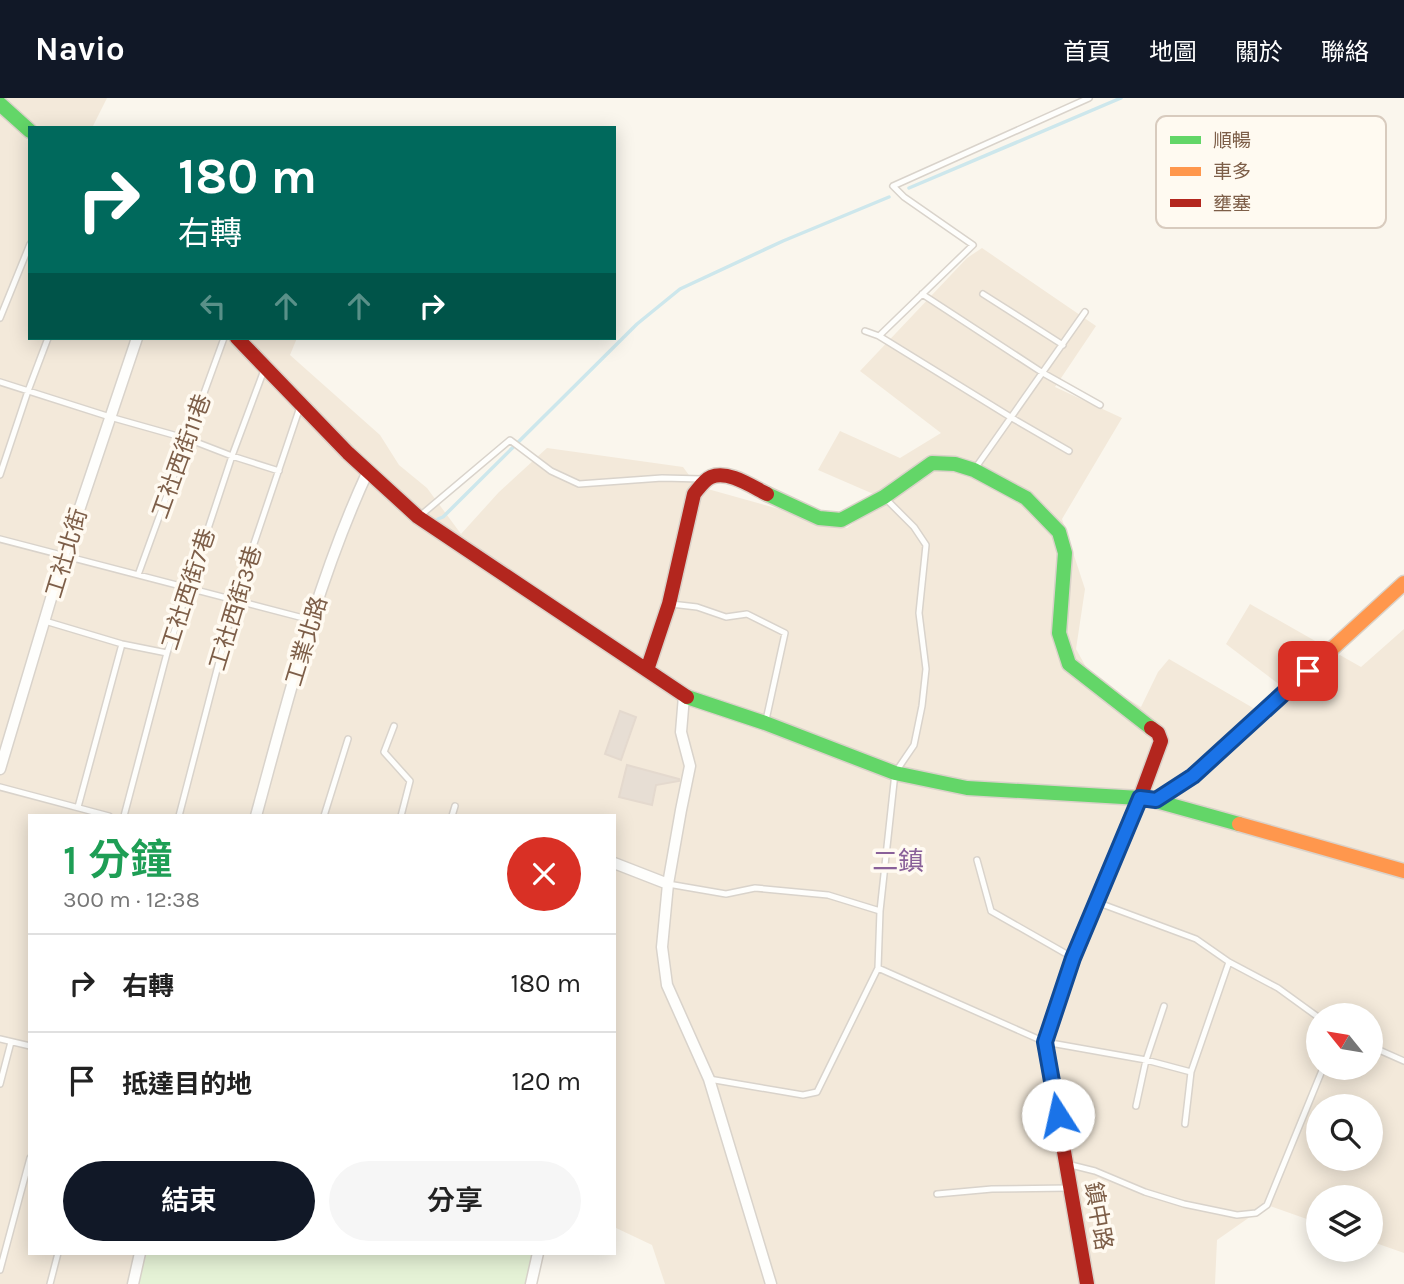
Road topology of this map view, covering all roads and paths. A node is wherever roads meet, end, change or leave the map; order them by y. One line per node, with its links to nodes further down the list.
1 (1089, 98): 5 (lane)
2 (0, 104): 3 (street)
3 (28, 129)
4 (28, 249): 8 (lane)
5 (922, 294): 10 (lane); 17 (lane)
6 (983, 294): 15 (lane)
7 (1085, 312): 15 (lane)
8 (0, 318)
9 (865, 331): 10 (lane)
10 (879, 336): 23 (lane)
11 (47, 340): 19 (lane)
12 (136, 340): 22 (street, 工社北街)
13 (223, 340): 24 (lane, 工社西街11巷)
14 (239, 340): 16 (street)
15 (1063, 345): 17 (lane)
16 (265, 367): 20 (street); 26 (lane, 工社西街7巷)
17 (1043, 373): 21 (lane); 23 (lane)
18 (0, 382): 19 (lane)
19 (28, 391): 22 (lane); 30 (lane)
20 (300, 404): 28 (lane, 工社西街3巷); 29 (street)
21 (1100, 405)
22 (110, 417): 24 (lane); 35 (street, 工社北街)
23 (1012, 418): 25 (lane); 27 (lane)
24 (188, 439): 26 (lane); 36 (lane, 工社西街11巷)
25 (1069, 451)
26 (232, 456): 28 (lane); 38 (lane, 工社西街7巷)
27 (974, 470): 32 (street); 53 (street, 鎮中路)
28 (279, 471): 39 (lane, 工社西街3巷)
29 (368, 471): 33 (street); 41 (street, 工業北路)
30 (0, 475)
31 (705, 480): 32 (street); 33 (lane); 40 (street)
32 (884, 497): 51 (lane)
33 (418, 517): 45 (street)
34 (0, 538): 35 (lane)
35 (64, 555): 36 (lane); 42 (street, 工社北街)
36 (138, 575): 38 (lane)
37 (1404, 583): 54 (street)
38 (187, 588): 39 (lane); 44 (lane, 工社西街7巷)
39 (235, 600): 41 (lane); 59 (lane, 工社西街3巷)
40 (669, 604): 45 (street); 47 (lane)
41 (311, 620): 60 (street, 工業北路)
42 (45, 621): 43 (lane); 50 (street, 工社北街)
43 (122, 644): 44 (lane); 56 (lane)
44 (167, 653): 58 (lane, 工社西街7巷)
45 (647, 670): 46 (street)
46 (684, 696): 47 (street); 67 (street)
47 (765, 723): 51 (street)
48 (394, 726): 62 (lane)
49 (348, 739): 61 (lane)
50 (0, 769)
51 (895, 773): 53 (street); 69 (lane)
52 (0, 787): 56 (lane)
53 (1140, 798): 54 (street); 68 (street, 鎮中路)
54 (1156, 800): 66 (street)
55 (455, 806): 63 (lane)
56 (78, 807): 57 (lane)
57 (102, 814)
58 (125, 814)
59 (180, 814)
60 (257, 814)
61 (325, 814)
62 (402, 814)
63 (453, 814)
64 (978, 860): 70 (lane)
65 (616, 864): 67 (street)
66 (1404, 871)
67 (668, 884): 69 (lane); 83 (street)
68 (1096, 902): 70 (street, 鎮中路); 71 (lane)
69 (880, 911): 72 (lane)
70 (1073, 958): 77 (street, 鎮中路)
71 (1229, 961): 74 (lane); 82 (lane)
72 (878, 968): 77 (lane); 83 (lane)
73 (1164, 1006): 80 (lane)
74 (1306, 1008)
75 (0, 1039): 76 (lane)
76 (11, 1042): 78 (lane); 85 (lane)
77 (1045, 1042): 80 (lane); 88 (street, 鎮中路)
78 (28, 1046)
79 (1383, 1052): 81 (lane)
80 (1146, 1060): 82 (lane); 86 (lane)
81 (1404, 1061)
82 (1191, 1072): 87 (lane)
83 (709, 1079): 99 (street)
84 (1318, 1080): 88 (lane)
85 (0, 1084)
86 (1136, 1106)
87 (1185, 1124)
88 (1067, 1164): 90 (street, 鎮中路)
89 (28, 1165): 95 (lane)
90 (1071, 1188): 91 (lane); 100 (street, 鎮中路)
91 (937, 1194)
92 (57, 1255): 96 (lane)
93 (139, 1255): 97 (street)
94 (537, 1255): 98 (street)
95 (0, 1270)
96 (50, 1284)
97 (132, 1284)
98 (530, 1284)
99 (771, 1284)
100 (1087, 1284)

